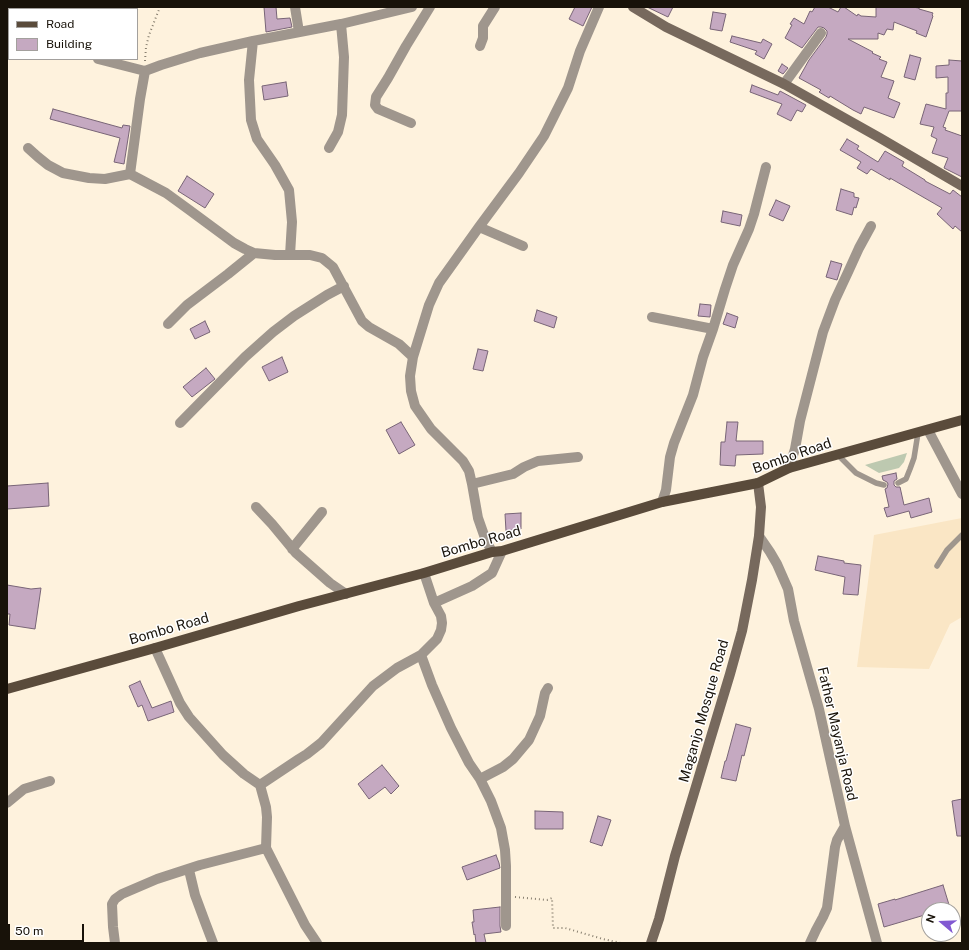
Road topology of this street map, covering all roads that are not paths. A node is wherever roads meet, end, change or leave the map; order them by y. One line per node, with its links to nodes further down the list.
1 (295, 7): 8 (street)
2 (412, 7): 7 (street)
3 (430, 7): 15 (street)
4 (495, 7): 11 (street)
5 (599, 7): 22 (street)
6 (633, 7): 14 (street)
7 (341, 24): 8 (street); 17 (street)
8 (299, 32): 10 (street)
9 (821, 33): 14 (street)
10 (253, 41): 13 (street); 25 (street)
11 (480, 46)
12 (102, 60): 13 (street)
13 (146, 71): 19 (street)
14 (784, 84): 20 (street)
15 (411, 123)
16 (28, 148): 19 (street)
17 (329, 148)
18 (766, 167): 29 (street)
19 (130, 174): 24 (street)
20 (962, 186)
21 (871, 226): 37 (street)
22 (479, 227): 23 (street); 30 (street)
23 (523, 246)
24 (254, 253): 25 (street); 28 (street)
25 (290, 255): 26 (street)
26 (344, 286): 30 (street); 32 (street)
27 (652, 317): 29 (street)
28 (168, 324)
29 (713, 329): 43 (street)
30 (412, 356): 40 (street)
31 (962, 420): 33 (main road, Bombo Road)
32 (180, 423)
33 (928, 430): 34 (main road, Bombo Road); 42 (street)
34 (918, 433): 35 (main road, Bombo Road); 38 (lane)
35 (838, 455): 37 (main road, Bombo Road); 41 (lane)
36 (578, 457): 40 (street)
37 (790, 468): 39 (main road, Bombo Road)
38 (898, 482)
39 (758, 483): 43 (main road, Bombo Road); 47 (street, Maganjo Mosque Road)
40 (472, 484): 49 (street)
41 (884, 485)
42 (962, 494)
43 (662, 502): 49 (main road, Bombo Road)
44 (256, 507): 48 (street)
45 (322, 512): 48 (street)
46 (962, 535): 50 (lane)
47 (759, 536): 62 (street, Father Mayanja Road); 69 (street, Maganjo Mosque Road)
48 (292, 549): 52 (street)
49 (497, 552): 51 (main road, Bombo Road); 53 (street)
50 (937, 566)
51 (424, 573): 52 (main road, Bombo Road); 53 (street)
52 (346, 594): 54 (main road, Bombo Road)
53 (434, 603): 55 (street)
54 (155, 648): 57 (main road, Bombo Road); 60 (street)
55 (421, 655): 58 (street); 60 (street)
56 (548, 688): 58 (street)
57 (7, 689)
58 (480, 779): 65 (street)
59 (50, 781): 61 (street)
60 (260, 785): 63 (street)
61 (7, 802)
62 (845, 826): 70 (street); 71 (street, Father Mayanja Road)
63 (266, 848): 64 (street); 68 (street)
64 (189, 870): 66 (street); 67 (street)
65 (506, 926)
66 (115, 943)
67 (213, 943)
68 (317, 943)
69 (651, 943)
70 (810, 943)
71 (877, 943)

